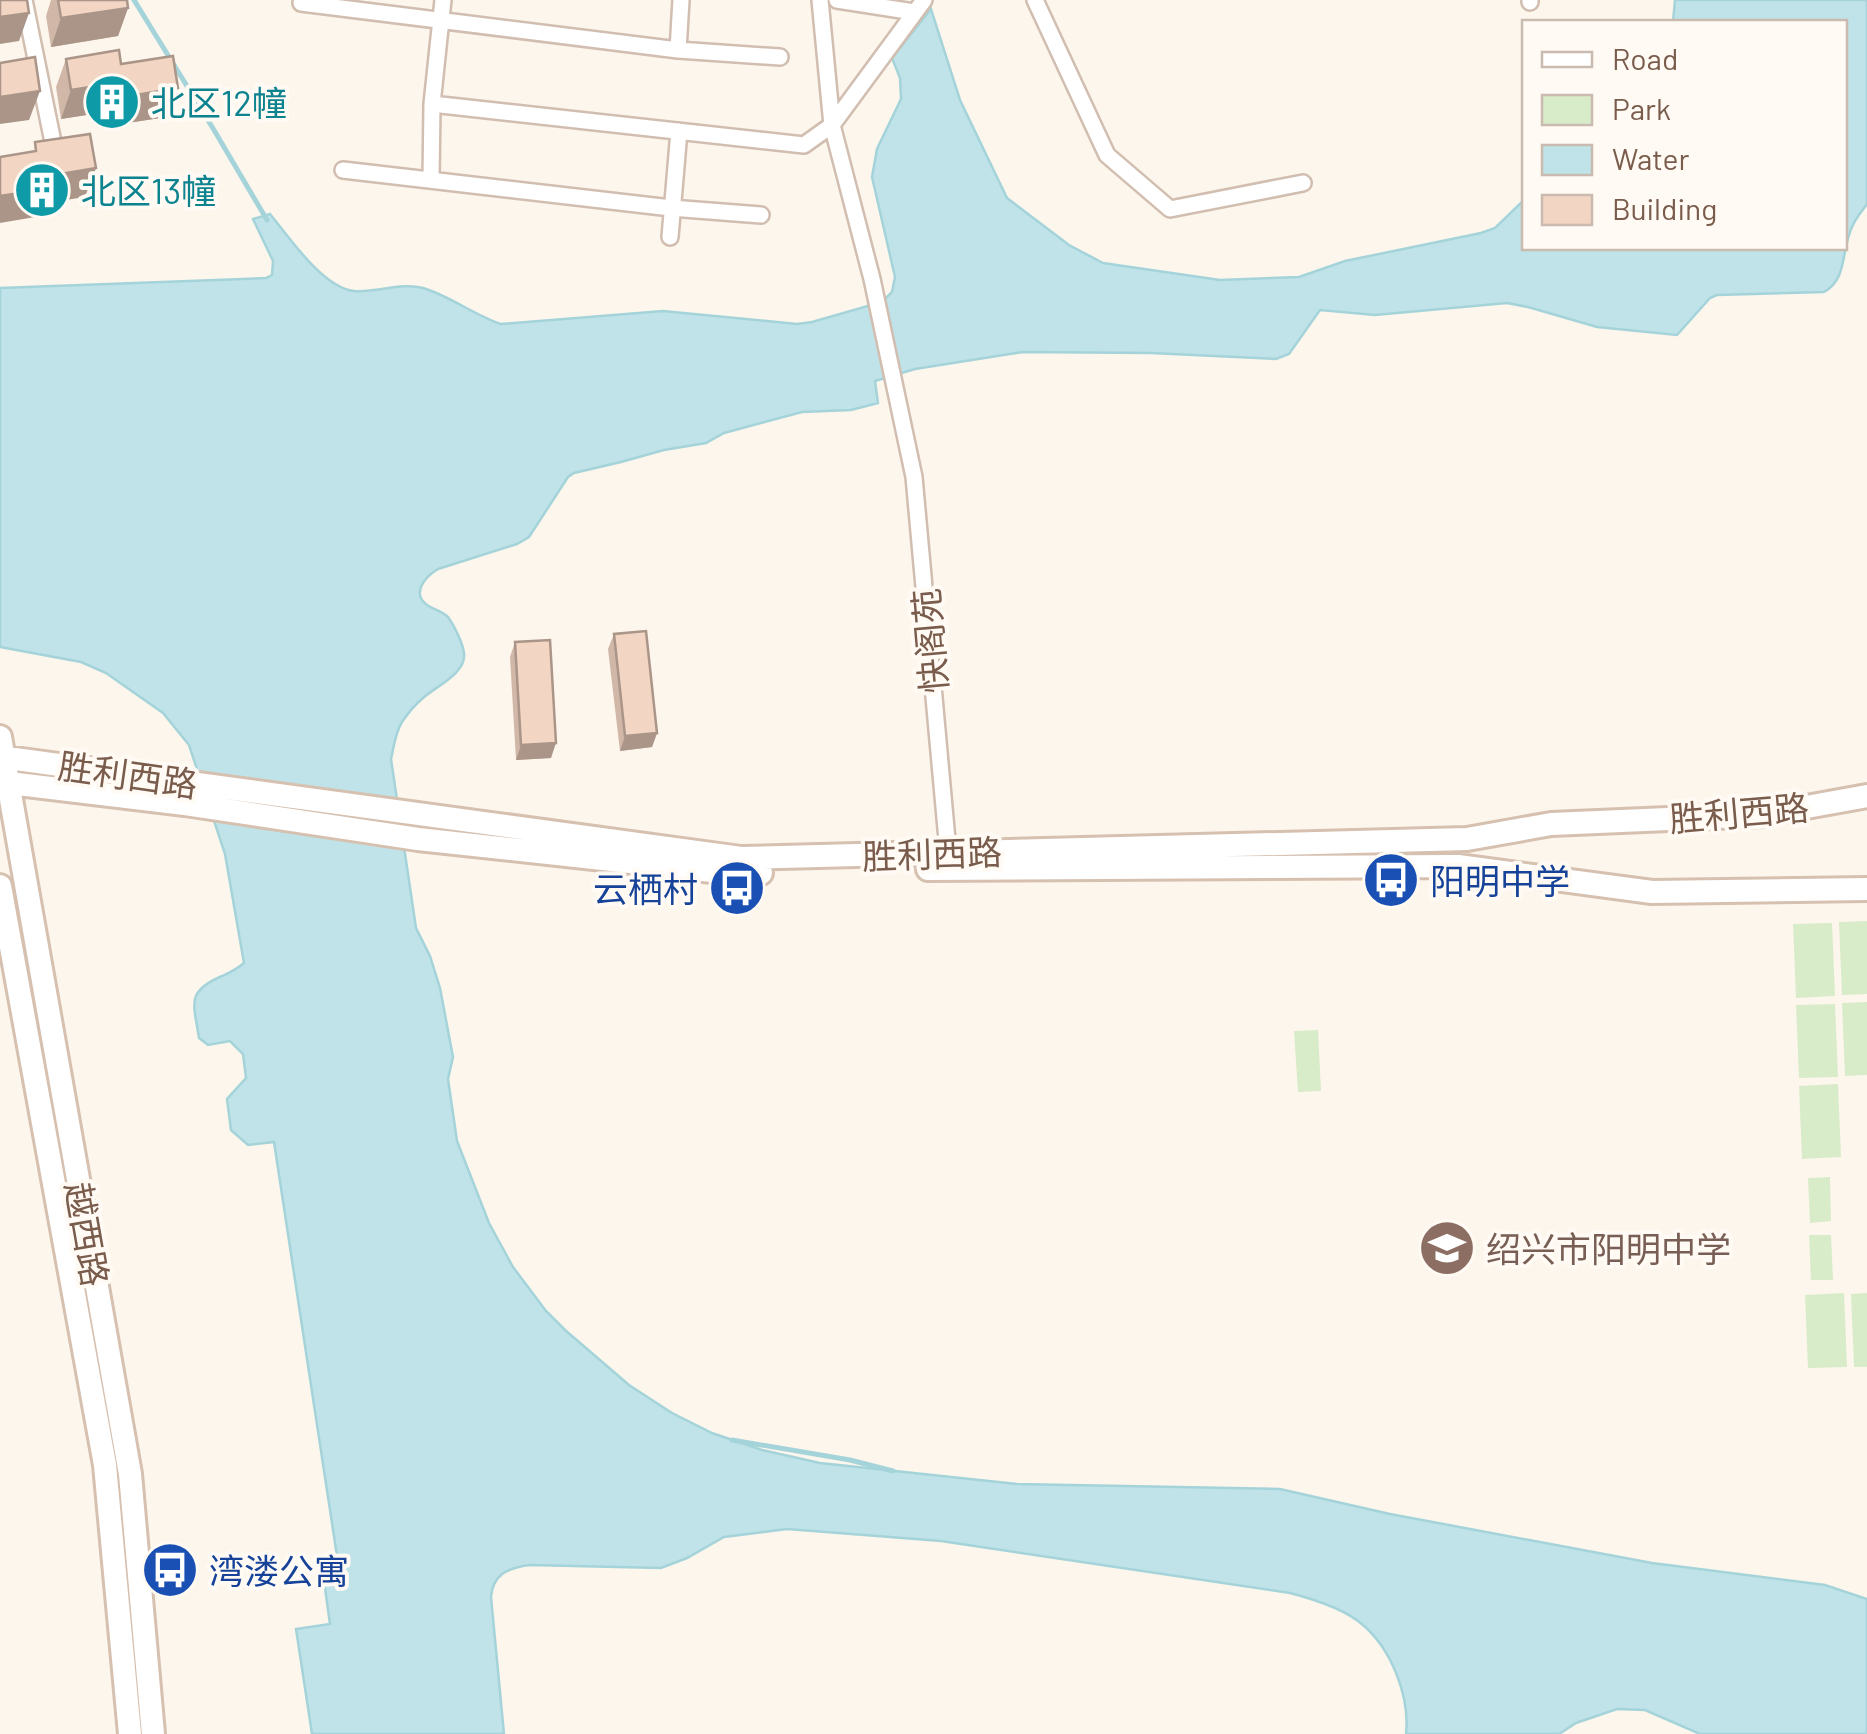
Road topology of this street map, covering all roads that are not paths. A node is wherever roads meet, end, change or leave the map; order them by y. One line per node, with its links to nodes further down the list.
1 (24, 0): 15 (street)
2 (443, 0): 9 (street)
3 (681, 0): 10 (street)
4 (820, 0): 13 (street, 快阁苑)
5 (837, 0): 8 (street)
6 (1036, 0): 18 (street)
7 (301, 3): 9 (street)
8 (919, 6): 13 (street)
9 (440, 22): 10 (street); 12 (street)
10 (678, 50): 11 (street)
11 (780, 57)
12 (432, 104): 14 (street); 17 (street)
13 (832, 125): 14 (street); 26 (street, 快阁苑)
14 (679, 131): 19 (street)
15 (55, 152)
16 (343, 170): 17 (street)
17 (431, 180): 19 (street)
18 (1303, 184)
19 (671, 208): 20 (street); 21 (street)
20 (762, 214)
21 (670, 237)
22 (1, 750): 23 (main road, 越西路); 24 (main road, 胜利西路)
23 (4, 782): 24 (main road, 胜利西路); 30 (main road, 越西路)
24 (187, 793): 26 (main road, 胜利西路); 26 (main road, 胜利西路)
25 (1867, 796): 26 (main road, 胜利西路)
26 (950, 861): 28 (main road, 胜利西路)
27 (0, 886): 29 (main road, 越西路)
28 (1867, 889)
29 (130, 1734)
30 (153, 1734)

